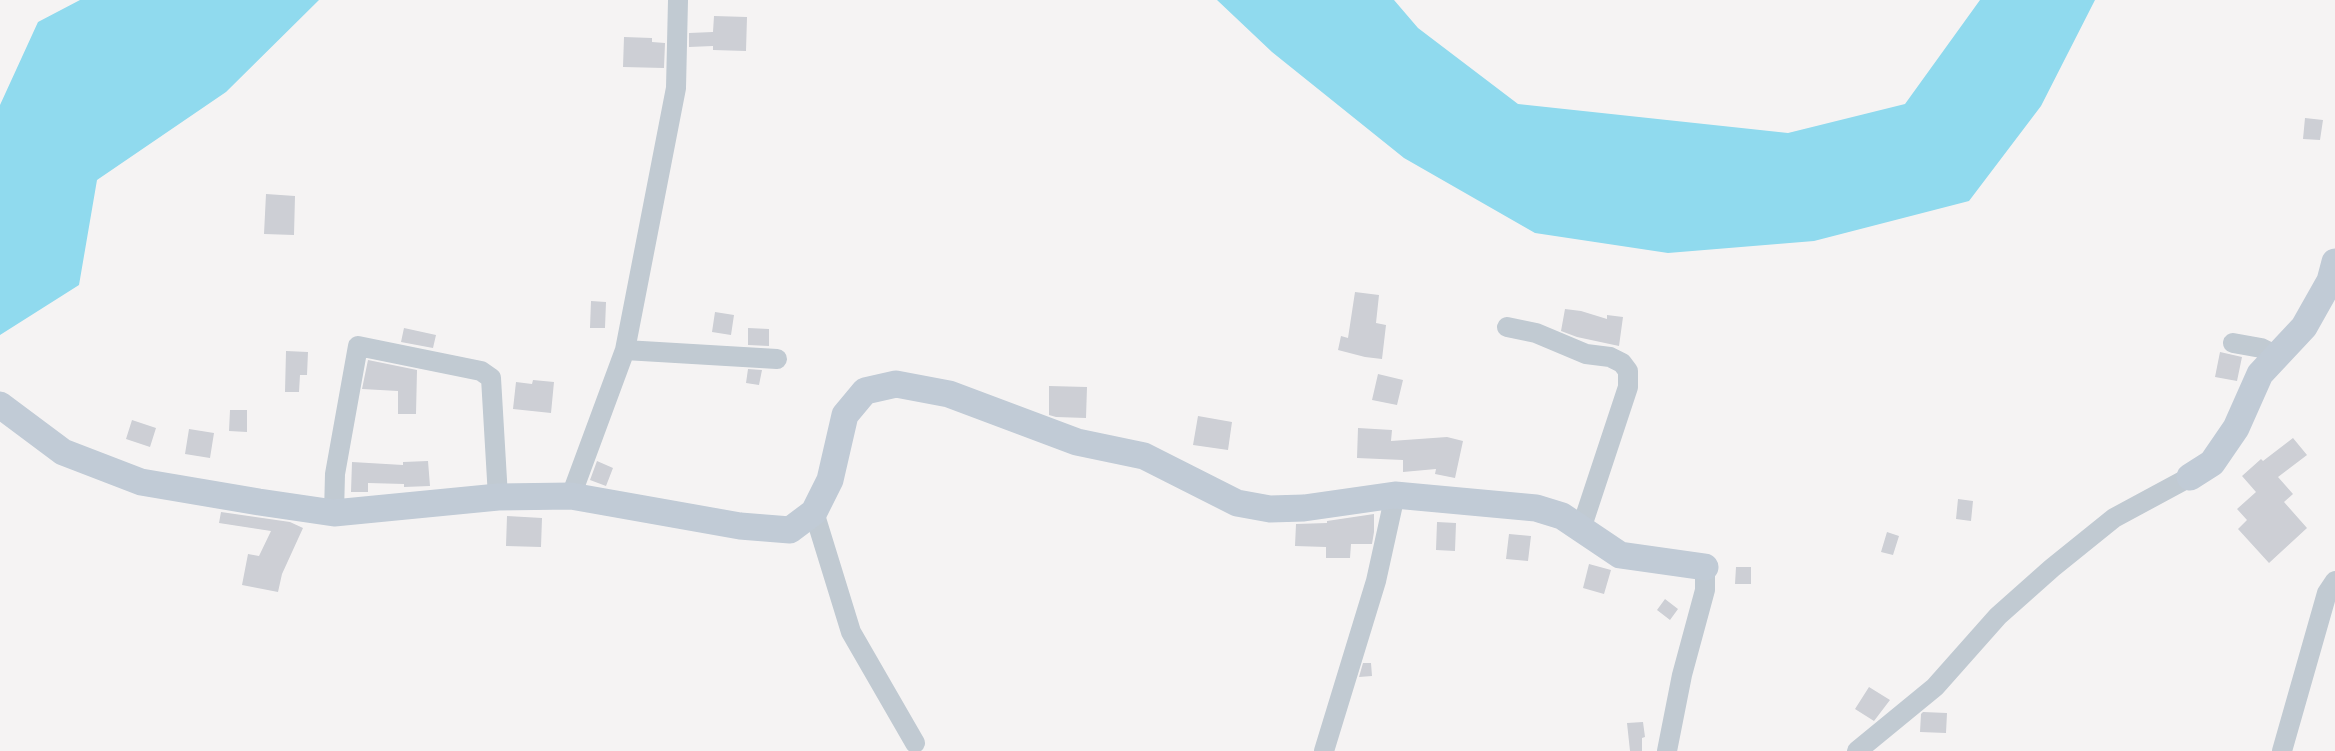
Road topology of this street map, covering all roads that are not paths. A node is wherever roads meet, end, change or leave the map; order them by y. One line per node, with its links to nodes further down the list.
1 (678, 0): 5 (street)
2 (2335, 262): 6 (street)
3 (1507, 327): 15 (street)
4 (2233, 343): 6 (street)
5 (625, 350): 7 (street); 11 (street)
6 (2277, 356): 9 (street)
7 (777, 359)
8 (0, 405): 14 (street)
9 (2190, 477): 21 (street)
10 (1395, 495): 13 (street); 15 (street); 19 (street)
11 (571, 496): 12 (street); 13 (street)
12 (498, 497): 14 (street); 14 (street)
13 (814, 512): 18 (street)
14 (333, 513)
15 (1581, 529): 16 (street)
16 (1705, 567): 20 (street)
17 (2335, 581): 22 (street)
18 (915, 743)
19 (1324, 751)
20 (1666, 751)
21 (1857, 751)
22 (2282, 751)

